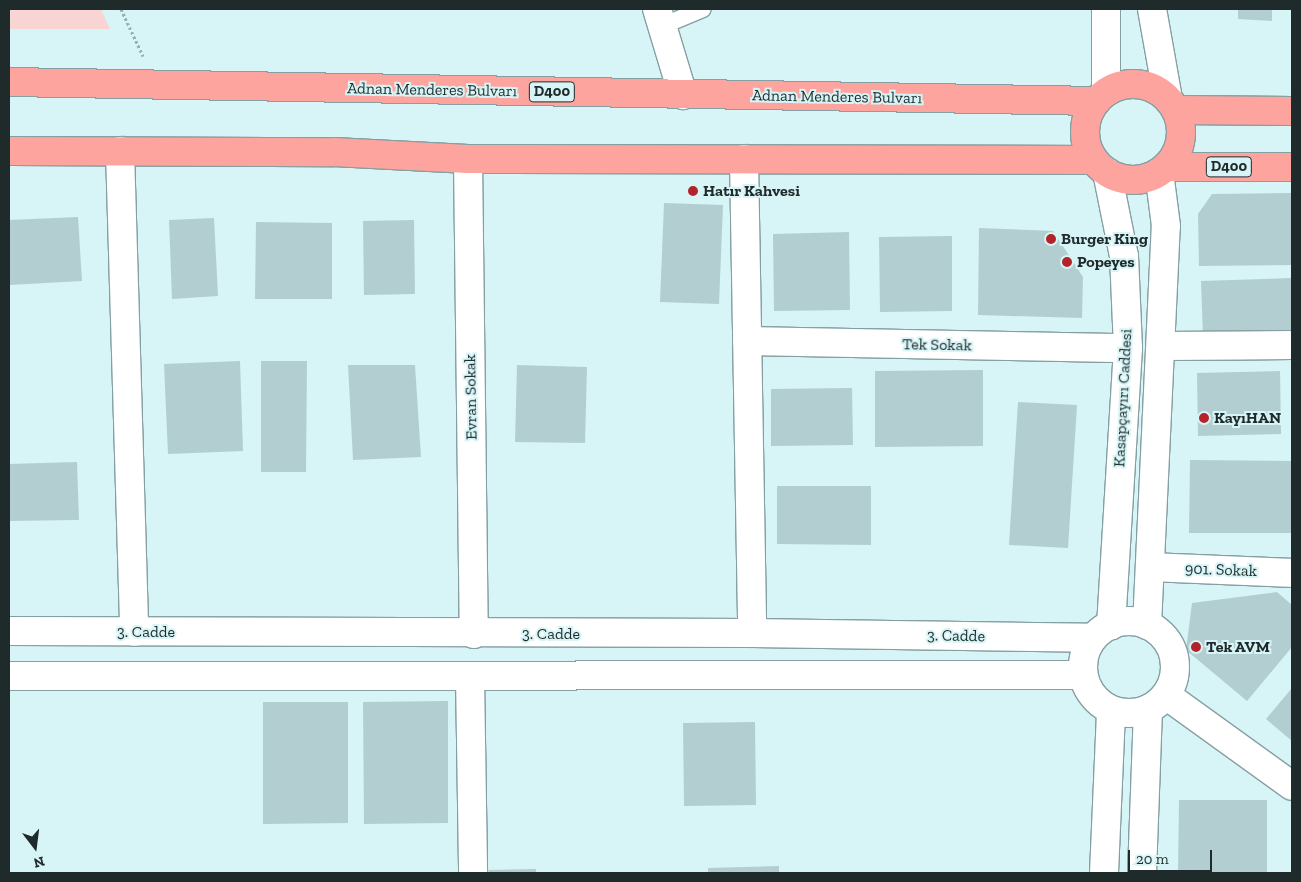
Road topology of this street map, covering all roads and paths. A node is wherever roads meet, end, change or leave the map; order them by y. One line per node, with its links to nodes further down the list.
1 (121, 9): 7 (path)
2 (703, 9): 5 (lane)
3 (1106, 9): 9 (street)
4 (1152, 9): 10 (street)
5 (660, 17): 8 (street)
6 (9, 82): 7 (highway, Adnan Menderes Bulvarı / D400)
7 (156, 86): 8 (highway, Adnan Menderes Bulvarı / D400)
8 (683, 94): 9 (highway, Adnan Menderes Bulvarı / D400)
9 (1101, 96): 10 (highway); 16 (highway)
10 (1172, 104): 11 (highway); 18 (highway)
11 (1292, 111)
12 (9, 151): 13 (highway)
13 (120, 151): 14 (highway); 27 (street)
14 (468, 159): 15 (highway); 30 (street, Evran Sokak)
15 (744, 159): 16 (highway); 19 (street)
16 (1100, 166): 18 (highway); 22 (street, Kasapçayırı Caddesi)
17 (1292, 167): 18 (highway, D400)
18 (1163, 170): 21 (street)
19 (747, 342): 22 (street, Tek Sokak); 29 (street)
20 (1292, 345): 21 (street)
21 (1162, 346): 23 (street)
22 (1128, 348): 28 (street, Kasapçayırı Caddesi)
23 (1151, 567): 24 (street, 901. Sokak); 25 (street)
24 (1292, 573)
25 (1147, 625): 28 (street); 34 (street)
26 (9, 631): 27 (street, 3. Cadde)
27 (134, 632): 30 (street, 3. Cadde)
28 (1102, 632): 29 (street, 3. Cadde); 31 (street)
29 (752, 633): 30 (street, 3. Cadde)
30 (474, 634)
31 (1083, 675): 33 (street); 35 (street)
32 (9, 676): 33 (street)
33 (470, 676): 37 (street)
34 (1157, 702): 35 (street); 36 (street); 39 (street)
35 (1111, 710): 38 (street)
36 (1292, 786)
37 (473, 873)
38 (1104, 873)
39 (1142, 873)

